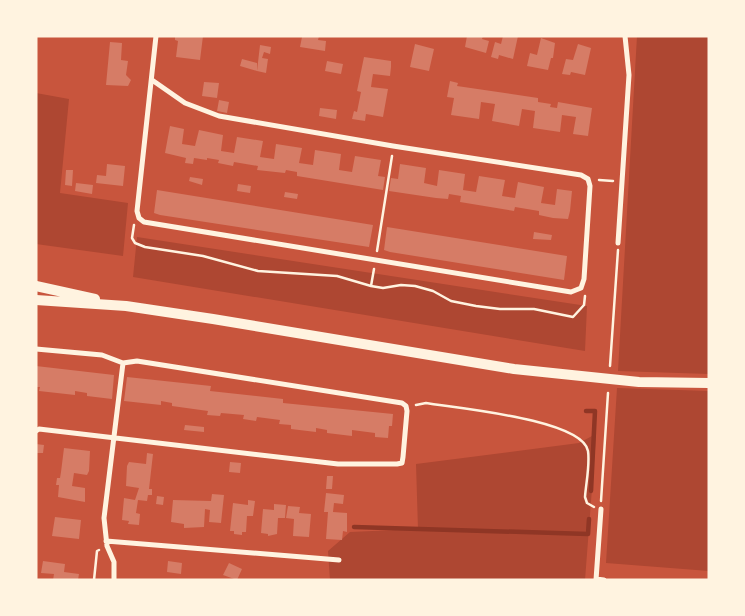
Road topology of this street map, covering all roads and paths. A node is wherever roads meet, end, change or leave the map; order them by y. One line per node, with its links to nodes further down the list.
1 (156, 36): 3 (street)
2 (625, 36): 5 (street)
3 (152, 80): 4 (street); 7 (street)
4 (393, 146): 6 (street); 9 (path)
5 (622, 182): 6 (path); 8 (street)
6 (590, 186): 12 (street)
7 (139, 218): 9 (street); 11 (path)
8 (618, 243): 17 (path)
9 (375, 259): 11 (path); 12 (street)
10 (36, 286): 14 (main road)
11 (371, 286): 12 (path)
12 (581, 288)
13 (36, 300): 14 (main road)
14 (126, 306): 18 (main road)
15 (36, 349): 16 (street)
16 (123, 363): 20 (street); 22 (street)
17 (610, 366)
18 (709, 383)
19 (608, 393): 23 (path)
20 (406, 406): 22 (street); 23 (path)
21 (36, 430): 22 (street)
22 (115, 438): 24 (street)
23 (601, 509): 26 (street)
24 (106, 544): 25 (street); 27 (path); 28 (street)
25 (339, 560)
26 (596, 579): 29 (street)
27 (94, 580)
28 (114, 580)
29 (604, 580)

